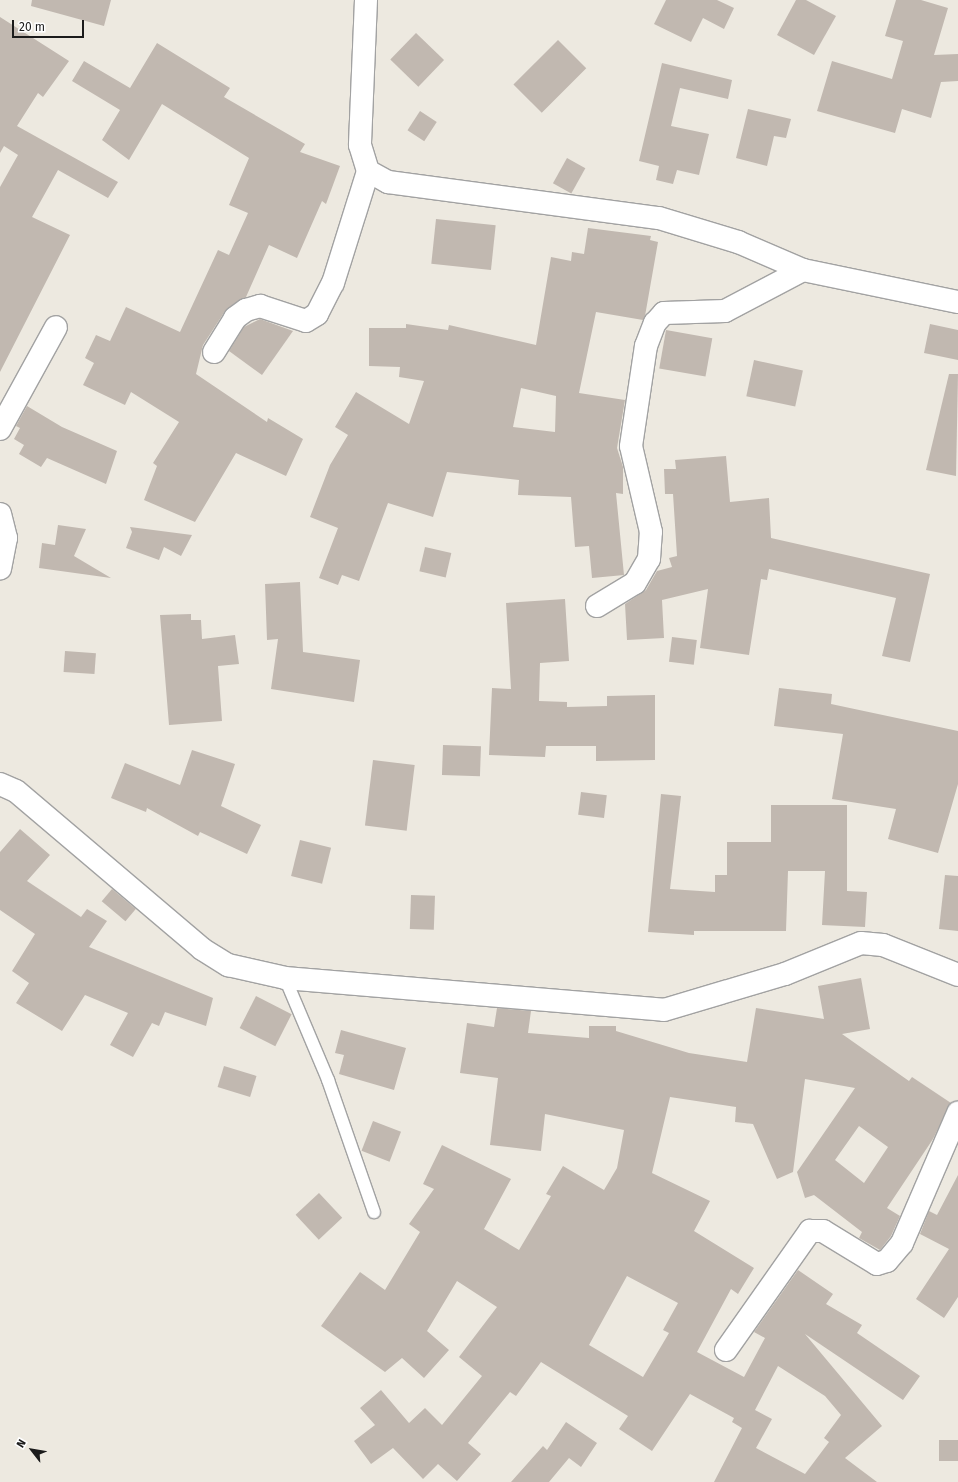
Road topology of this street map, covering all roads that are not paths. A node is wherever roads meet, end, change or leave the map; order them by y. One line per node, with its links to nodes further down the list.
1 (366, 0): 2 (street)
2 (368, 171): 3 (street); 6 (street)
3 (803, 270): 4 (street); 10 (street)
4 (958, 302)
5 (56, 327): 7 (street)
6 (214, 352)
7 (0, 429)
8 (0, 514): 9 (street)
9 (0, 568)
10 (597, 606)
11 (0, 784): 13 (street)
12 (958, 975): 13 (street)
13 (285, 978): 15 (lane)
14 (958, 1113): 16 (street)
15 (374, 1212)
16 (726, 1350)

